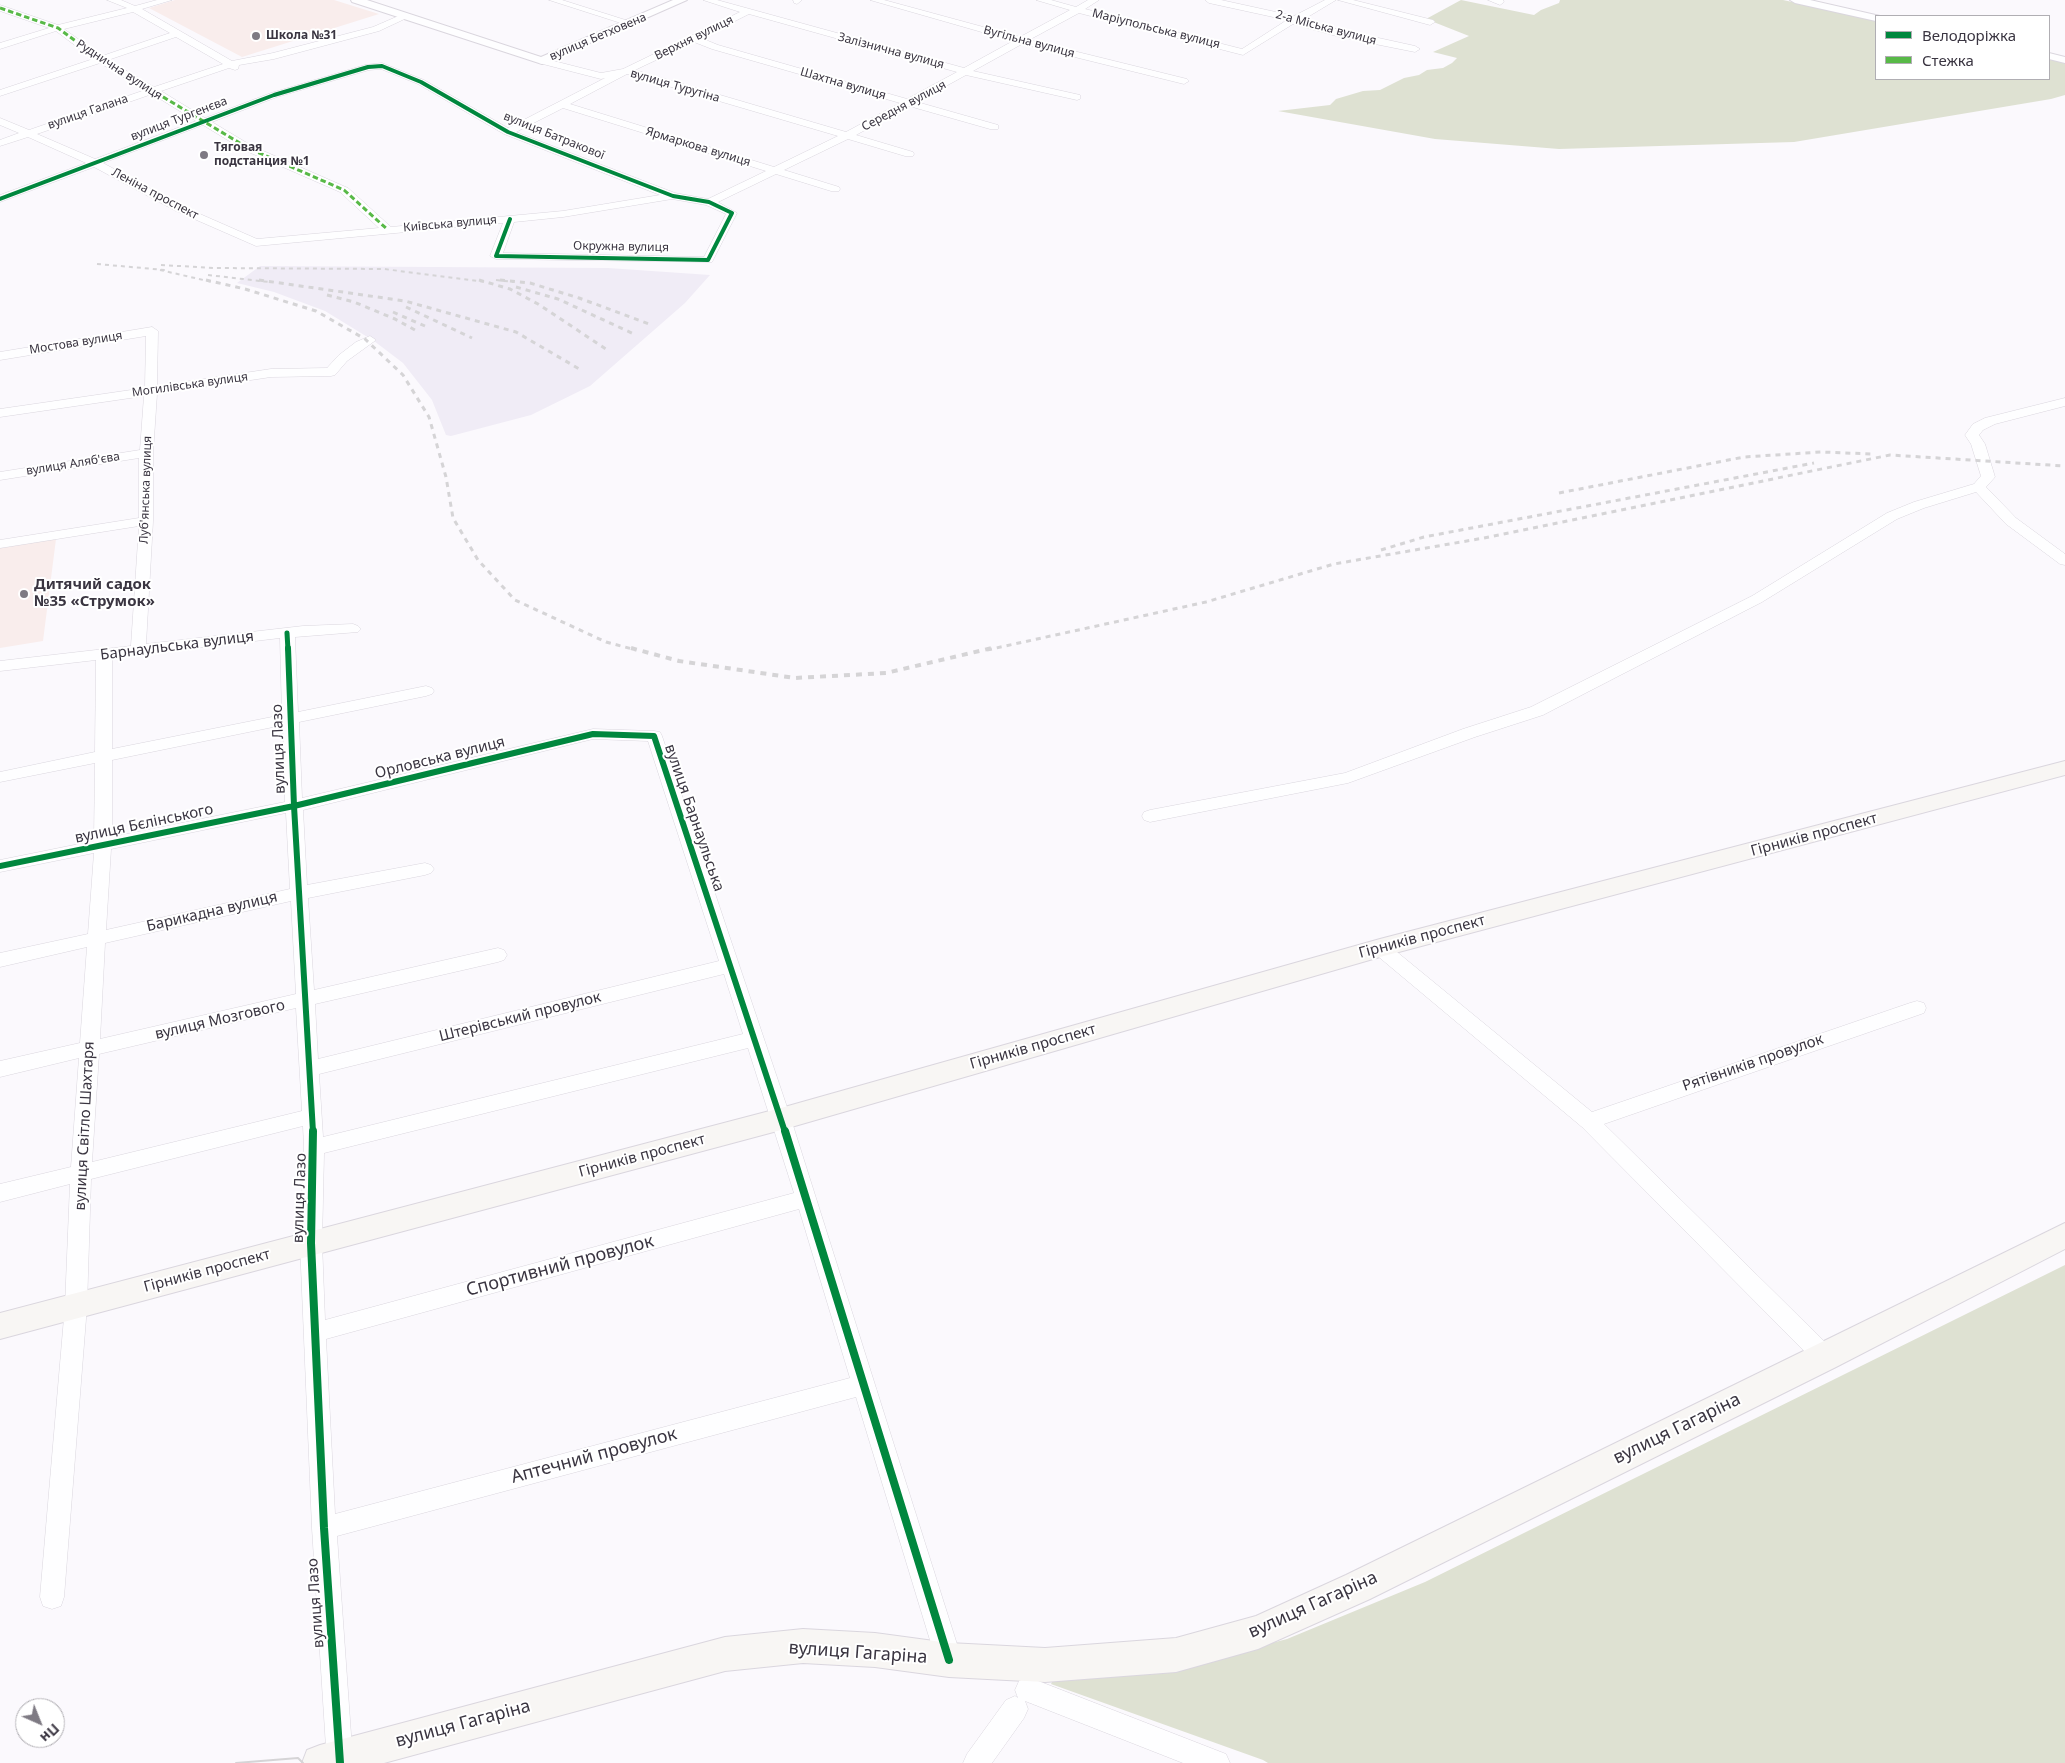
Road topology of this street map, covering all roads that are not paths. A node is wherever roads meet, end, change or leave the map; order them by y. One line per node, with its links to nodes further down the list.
1 (110, 0): 16 (street)
2 (168, 0): 16 (street)
3 (356, 0): 18 (street, вулиця Турутіна)
4 (553, 0): 22 (street)
5 (682, 0): 22 (street, вулиця Бетховена)
6 (707, 0): 17 (street, Залізнична вулиця)
7 (874, 0): 26 (street, Вугільна вулиця)
8 (1040, 0): 15 (street, Маріупольська вулиця)
9 (1095, 0): 15 (street, Середня вулиця)
10 (1209, 0): 20 (street, 2-а Міська вулиця)
11 (1332, 0): 20 (street)
12 (1342, 0): 21 (street)
13 (1795, 0): 19 (street)
14 (0, 8): 23 (street, Руднична вулиця)
15 (1077, 9): 20 (street, Маріупольська вулиця); 26 (street, Середня вулиця)
16 (135, 10): 23 (street); 24 (street)
17 (747, 12): 25 (street, Верхня вулиця); 36 (street, Залізнична вулиця)
18 (406, 16): 32 (street, вулиця Турутіна); 33 (street, вулиця Галана)
19 (1875, 18)
20 (1295, 19): 28 (street, 2-а Міська вулиця)
21 (1430, 22)
22 (630, 23): 32 (street, вулиця Бетховена)
23 (58, 28): 27 (street); 30 (street, Руднична вулиця)
24 (176, 34): 30 (street); 33 (street)
25 (693, 38): 35 (street, Верхня вулиця); 41 (street, Шахтна вулиця)
26 (1023, 41): 36 (street, Середня вулиця); 37 (street, Вугільна вулиця)
27 (0, 46)
28 (1415, 49)
29 (2050, 56): 31 (street)
30 (100, 59): 38 (street, Руднична вулиця); 39 (street)
31 (2065, 60)
32 (542, 61): 35 (street, вулиця Турутіна)
33 (234, 66): 38 (street, вулиця Галана)
34 (368, 67): 44 (street, вулиця Тургенєва); 46 (street, вулиця Батракової)
35 (626, 71): 42 (street, Верхня вулиця); 48 (street, вулиця Турутіна)
36 (967, 72): 40 (street, Залізнична вулиця); 41 (street, Середня вулиця)
37 (1184, 81)
38 (150, 90): 44 (street, Руднична вулиця); 47 (street, вулиця Галана)
39 (0, 93)
40 (1077, 97)
41 (910, 103): 45 (street, Шахтна вулиця); 48 (street, Середня вулиця)
42 (561, 104): 46 (street, Верхня вулиця); 52 (street, Ярмаркова вулиця)
43 (0, 121): 47 (street, Леніна проспект)
44 (203, 123): 51 (street, вулиця Тургенєва); 58 (street, Руднична вулиця)
45 (994, 127)
46 (508, 132): 54 (street, вулиця Батракової)
47 (29, 133): 49 (street, вулиця Галана); 51 (street, Леніна проспект)
48 (847, 136): 50 (street, вулиця Турутіна); 52 (street, Середня вулиця)
49 (0, 143)
50 (909, 154)
51 (96, 163): 55 (street, вулиця Тургенєва); 59 (street, Леніна проспект)
52 (776, 172): 53 (street, Ярмаркова вулиця); 56 (street, Середня вулиця)
53 (835, 189)
54 (673, 196): 56 (street, вулиця Батракової); 57 (street, Київська вулиця)
55 (0, 199)
56 (709, 202): 57 (street, Окружна вулиця)
57 (510, 219): 58 (street, Київська вулиця)
58 (388, 230): 59 (street, Київська вулиця)
59 (256, 243)
60 (152, 331): 62 (street, Мостова вулиця); 63 (street, Луб'янська вулиця)
61 (370, 340): 63 (street, Могилівська вулиця)
62 (0, 356)
63 (151, 391): 65 (street, Могилівська вулиця); 66 (street, Луб'янська вулиця)
64 (2065, 402): 68 (street)
65 (0, 413)
66 (146, 453): 67 (street, вулиця Аляб'єва); 69 (street, Луб'янська вулиця)
67 (0, 476)
68 (1979, 487): 71 (street); 84 (street)
69 (146, 521): 70 (street); 74 (street, Луб'янська вулиця)
70 (0, 544)
71 (2065, 560)
72 (353, 629): 73 (street, Барнаульська вулиця)
73 (287, 633): 74 (street, Барнаульська вулиця); 78 (street, вулиця Лазо)
74 (138, 650): 75 (street, Барнаульська вулиця)
75 (104, 654): 76 (street, Барнаульська вулиця); 80 (street, вулиця Світло Шахтаря)
76 (0, 666)
77 (426, 691): 78 (street)
78 (290, 719): 80 (street); 83 (street, вулиця Лазо)
79 (593, 734): 83 (street, Орловська вулиця); 93 (street, вулиця Барнаульська)
80 (103, 756): 82 (street); 85 (street, вулиця Світло Шахтаря)
81 (2065, 768): 90 (main road, Гірників проспект)
82 (0, 777)
83 (294, 806): 85 (street, вулиця Бєлінського); 88 (street, вулиця Лазо)
84 (1150, 816)
85 (103, 845): 86 (street, вулиця Бєлінського); 89 (street, вулиця Світло Шахтаря)
86 (0, 866)
87 (425, 869): 88 (street, Барикадна вулиця)
88 (299, 893): 89 (street, Барикадна вулиця); 94 (street, вулиця Лазо)
89 (97, 938): 92 (street, Барикадна вулиця); 97 (street, вулиця Світло Шахтаря)
90 (1380, 948): 101 (main road, Гірників проспект); 102 (street)
91 (498, 956): 94 (street, вулиця Мозгового)
92 (0, 960)
93 (731, 965): 96 (street); 99 (street, Штерівський провулок)
94 (305, 1001): 97 (street, вулиця Мозгового); 99 (street, вулиця Лазо)
95 (1917, 1008): 102 (street, Рятівників провулок)
96 (754, 1038): 101 (street); 103 (street)
97 (89, 1049): 98 (street, вулиця Мозгового); 104 (street, вулиця Світло Шахтаря)
98 (0, 1069)
99 (309, 1069): 100 (street, вулиця Лазо)
100 (312, 1116): 103 (street, вулиця Лазо); 104 (street)
101 (781, 1119): 106 (street); 108 (main road, Гірників проспект)
102 (1589, 1120): 112 (street)
103 (314, 1147): 108 (street, вулиця Лазо)
104 (81, 1173): 105 (street); 109 (street, вулиця Світло Шахтаря)
105 (0, 1193)
106 (805, 1199): 111 (street, Спортивний провулок); 113 (street)
107 (2065, 1235): 112 (main road, вулиця Гагаріна)
108 (310, 1242): 109 (main road, Гірників проспект); 111 (street, вулиця Лазо)
109 (76, 1306): 110 (main road, Гірників проспект); 115 (street, вулиця Світло Шахтаря)
110 (0, 1326)
111 (315, 1332): 114 (street, вулиця Лазо)
112 (1825, 1357): 116 (main road, вулиця Гагаріна)
113 (863, 1385): 114 (street, Аптечний провулок); 116 (street)
114 (324, 1528): 117 (street, вулиця Лазо)
115 (52, 1598)
116 (949, 1660): 117 (main road, вулиця Гагаріна)
117 (333, 1761)
118 (976, 1763): 119 (street)
119 (1217, 1763)

